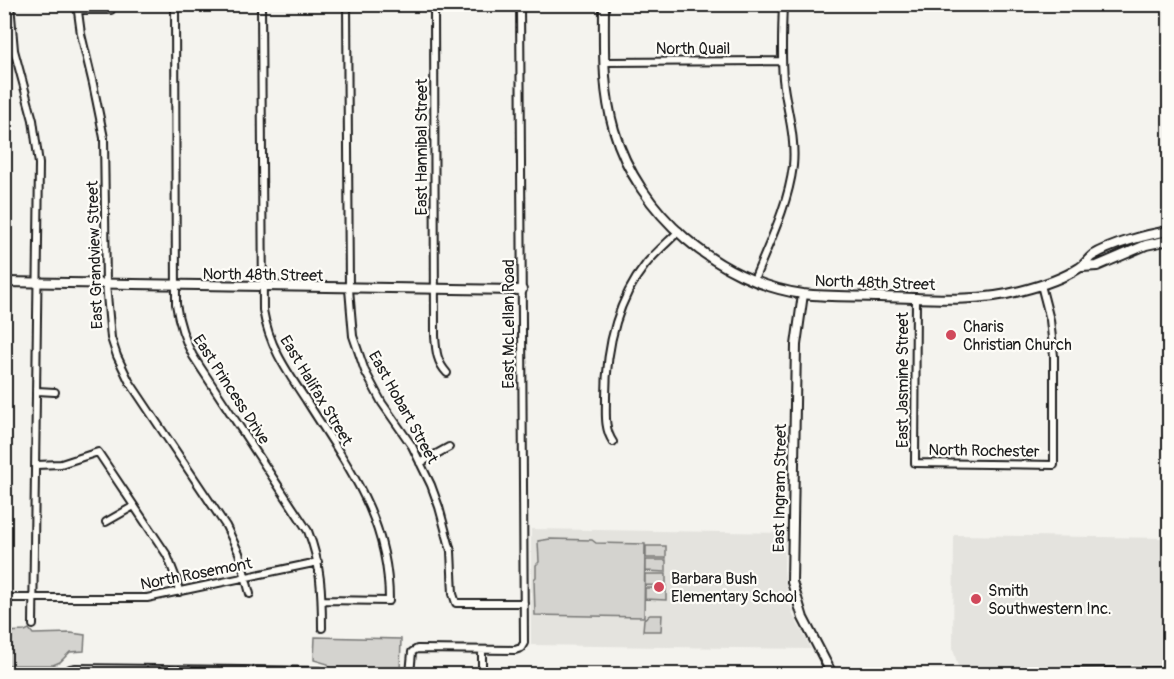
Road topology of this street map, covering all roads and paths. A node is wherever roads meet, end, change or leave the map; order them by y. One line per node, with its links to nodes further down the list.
1 (10, 4): 19 (street)
2 (175, 4): 21 (street, East Princess Drive)
3 (261, 4): 23 (street, East Halifax Street)
4 (347, 4): 24 (street, East Hobart Street)
5 (434, 4): 25 (street, East Hannibal Street)
6 (520, 4): 26 (street, East McLellan Road)
7 (604, 4): 12 (street, North 48th Street)
8 (783, 4): 11 (street)
9 (77, 7): 10 (street); 20 (street, East Grandview Street)
10 (111, 10)
11 (782, 61): 12 (street, North Quail); 17 (street)
12 (604, 62): 13 (street, North 48th Street)
13 (679, 231): 17 (street, North 48th Street); 32 (street)
14 (1170, 231): 16 (street, North 48th Street)
15 (1170, 240): 16 (street, North 48th Street)
16 (1082, 267): 22 (street, North 48th Street)
17 (754, 280): 27 (street, North 48th Street)
18 (4, 282): 19 (street, North 48th Street)
19 (39, 283): 20 (street, North 48th Street); 30 (street)
20 (106, 284): 21 (street, North 48th Street); 40 (street, East Grandview Street)
21 (176, 285): 23 (street, North 48th Street); 39 (street, East Princess Drive)
22 (1041, 285): 28 (street, North 48th Street); 35 (street, North Rochester)
23 (262, 287): 24 (street, North 48th Street); 45 (street, East Halifax Street)
24 (349, 289): 25 (street, North 48th Street); 34 (street, East Hobart Street)
25 (435, 290): 26 (street, North 48th Street); 29 (street, East Hannibal Street)
26 (522, 290): 46 (street, East McLellan Road)
27 (803, 294): 28 (street, North 48th Street); 55 (street, East Ingram Street)
28 (915, 297): 35 (street, East Jasmine Street)
29 (447, 373)
30 (37, 391): 31 (street); 36 (street)
31 (55, 392)
32 (613, 442)
33 (449, 447): 34 (street)
34 (420, 463): 46 (street, East Hobart Street)
35 (915, 463)
36 (36, 465): 37 (street); 44 (street)
37 (135, 506): 38 (street); 41 (street)
38 (106, 522)
39 (318, 562): 40 (street, North Rosemont); 45 (street, East Princess Drive)
40 (246, 577): 41 (street, North Rosemont); 42 (street, East Grandview Street)
41 (179, 592): 44 (street, North Rosemont)
42 (250, 594)
43 (4, 598): 44 (street, North Rosemont)
44 (33, 598): 47 (street)
45 (322, 600): 48 (street, East Princess Drive)
46 (524, 603): 49 (street, East McLellan Road)
47 (33, 625)
48 (322, 628)
49 (483, 650): 53 (street); 54 (street)
50 (1170, 671): 56 (street)
51 (69, 672): 52 (street)
52 (319, 673)
53 (410, 675)
54 (482, 675)
55 (832, 675)
56 (985, 675)

